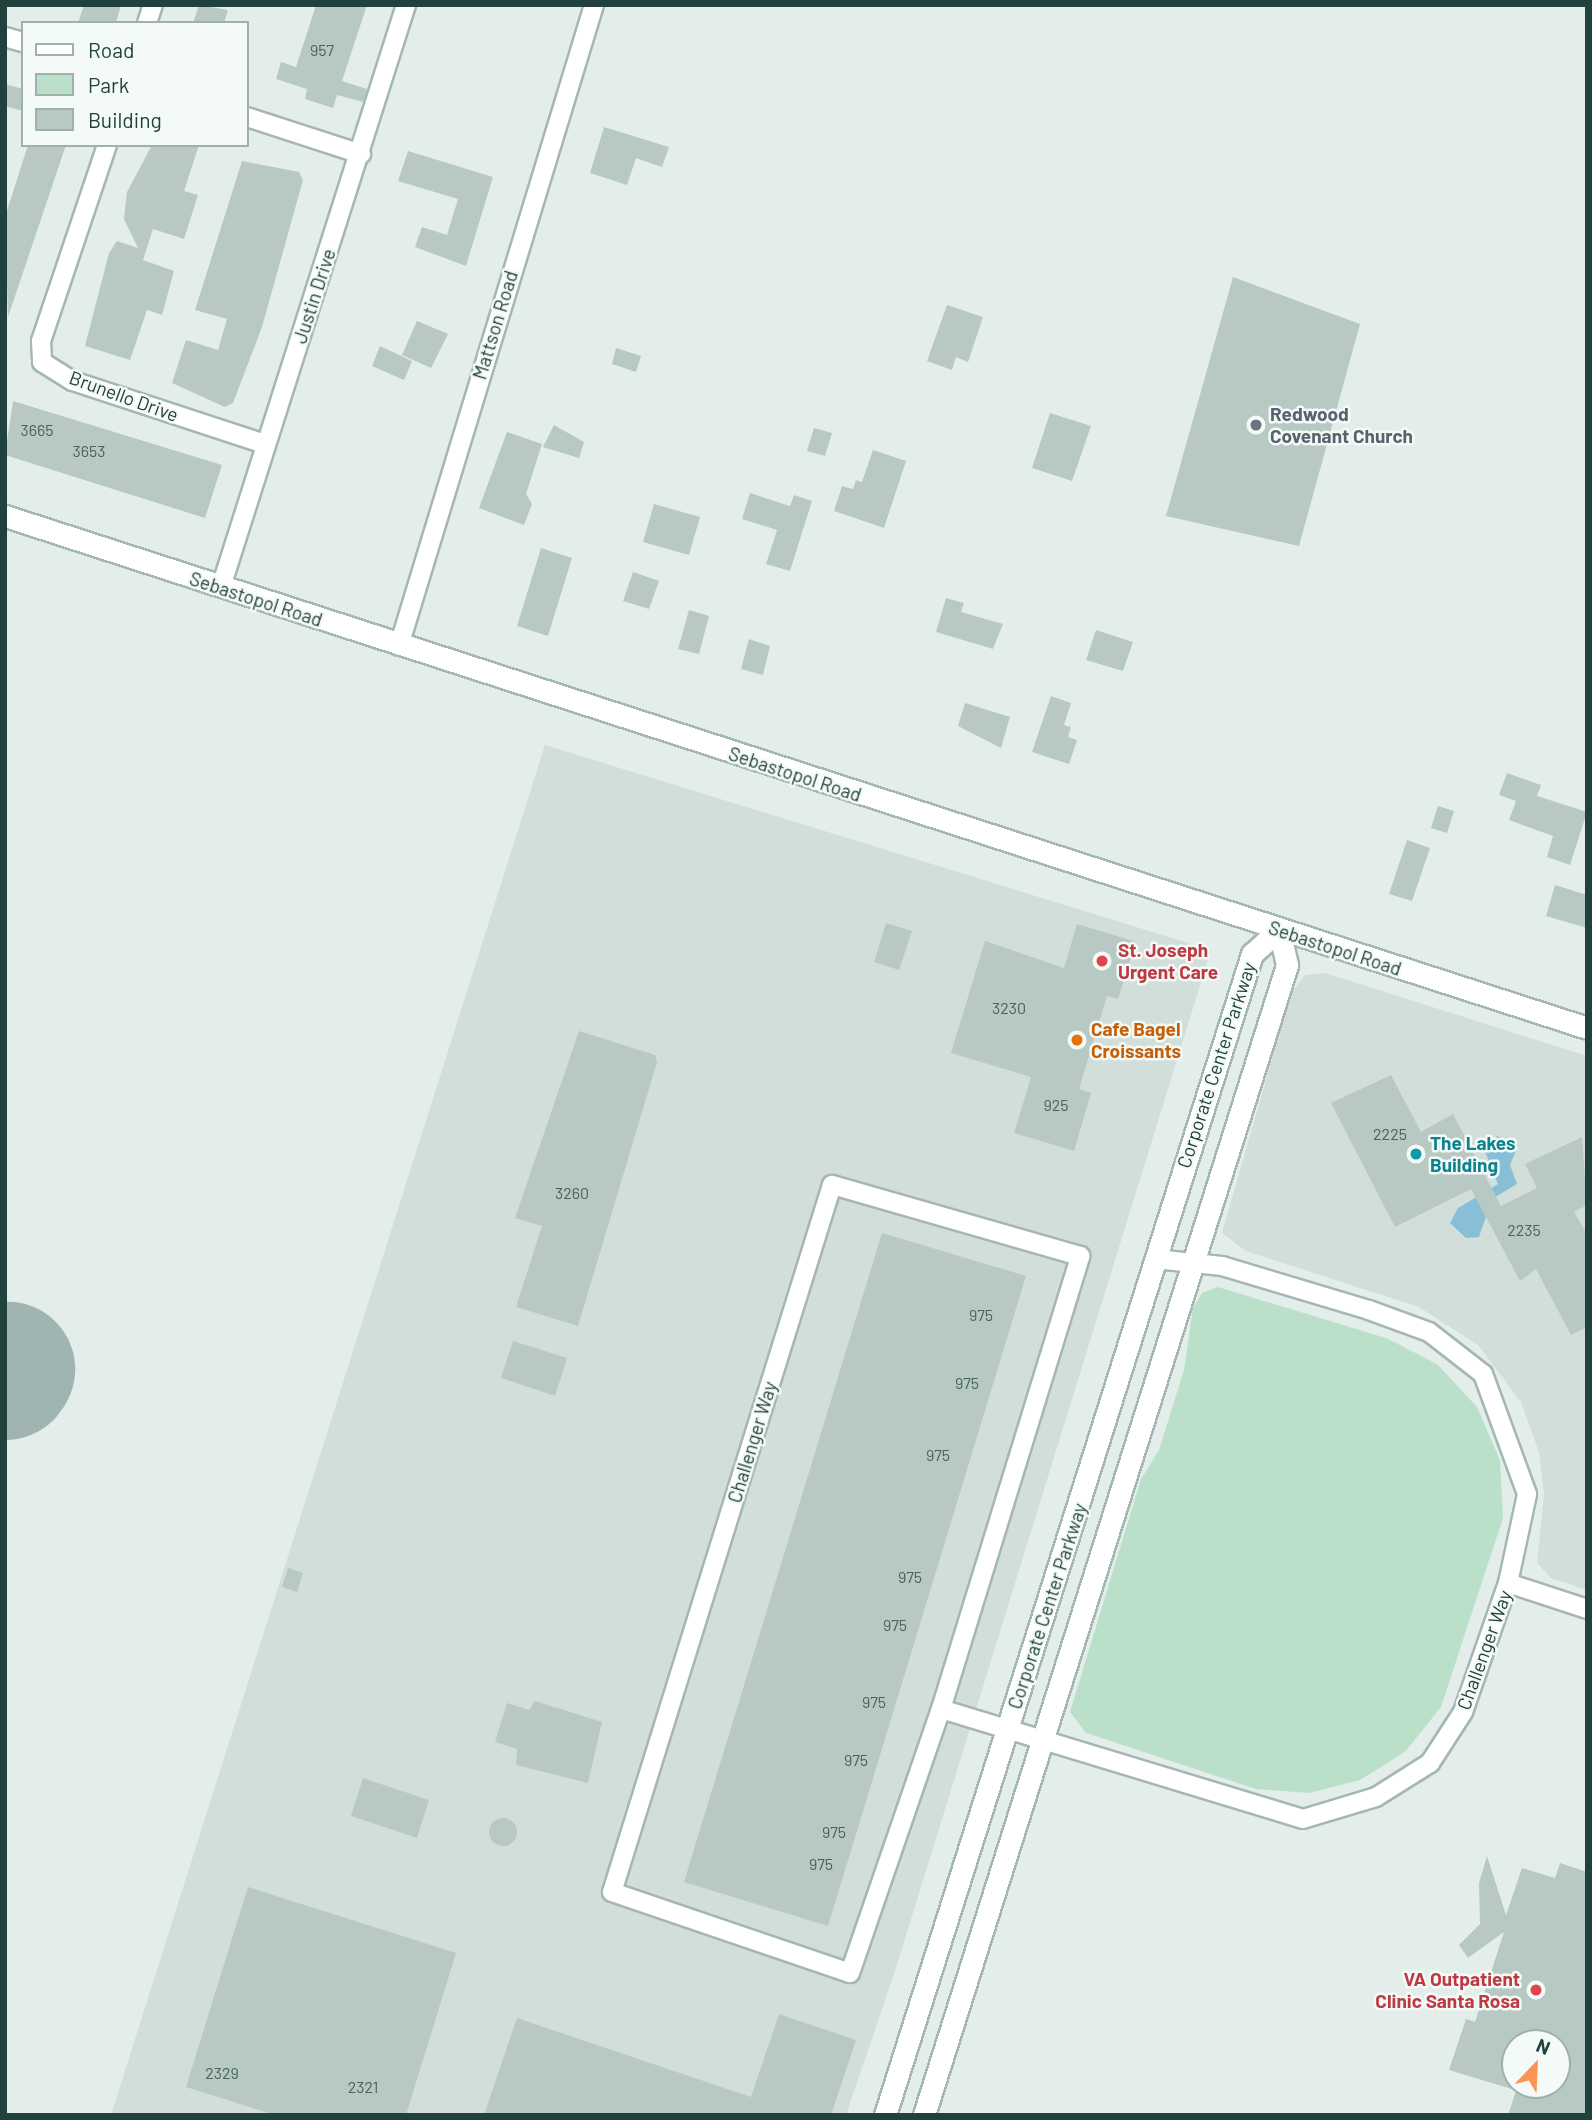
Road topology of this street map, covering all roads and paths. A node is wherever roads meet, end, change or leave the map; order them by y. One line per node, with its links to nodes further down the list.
1 (406, 5): 5 (street, Justin Drive)
2 (593, 5): 9 (street, Mattson Road)
3 (248, 117): 5 (street)
4 (106, 147): 6 (street, Brunello Drive)
5 (361, 154): 6 (street, Justin Drive)
6 (265, 444): 8 (street, Justin Drive)
7 (5, 516): 8 (street, Sebastopol Road)
8 (222, 587): 9 (street, Sebastopol Road)
9 (399, 646): 10 (street, Sebastopol Road)
10 (1279, 930): 11 (street, Sebastopol Road); 12 (street, Corporate Center Parkway); 13 (street, Corporate Center Parkway)
11 (1587, 1028)
12 (1155, 1259): 13 (street, Challenger Way); 17 (street, Corporate Center Parkway)
13 (1192, 1264): 14 (street, Challenger Way); 18 (street, Corporate Center Parkway)
14 (1508, 1583): 15 (street); 18 (street, Challenger Way)
15 (1587, 1609)
16 (941, 1709): 16 (street, Challenger Way); 17 (street, Challenger Way)
17 (1008, 1731): 18 (street, Challenger Way); 19 (street, Corporate Center Parkway)
18 (1044, 1742): 20 (street, Corporate Center Parkway)
19 (885, 2115)
20 (924, 2115)

